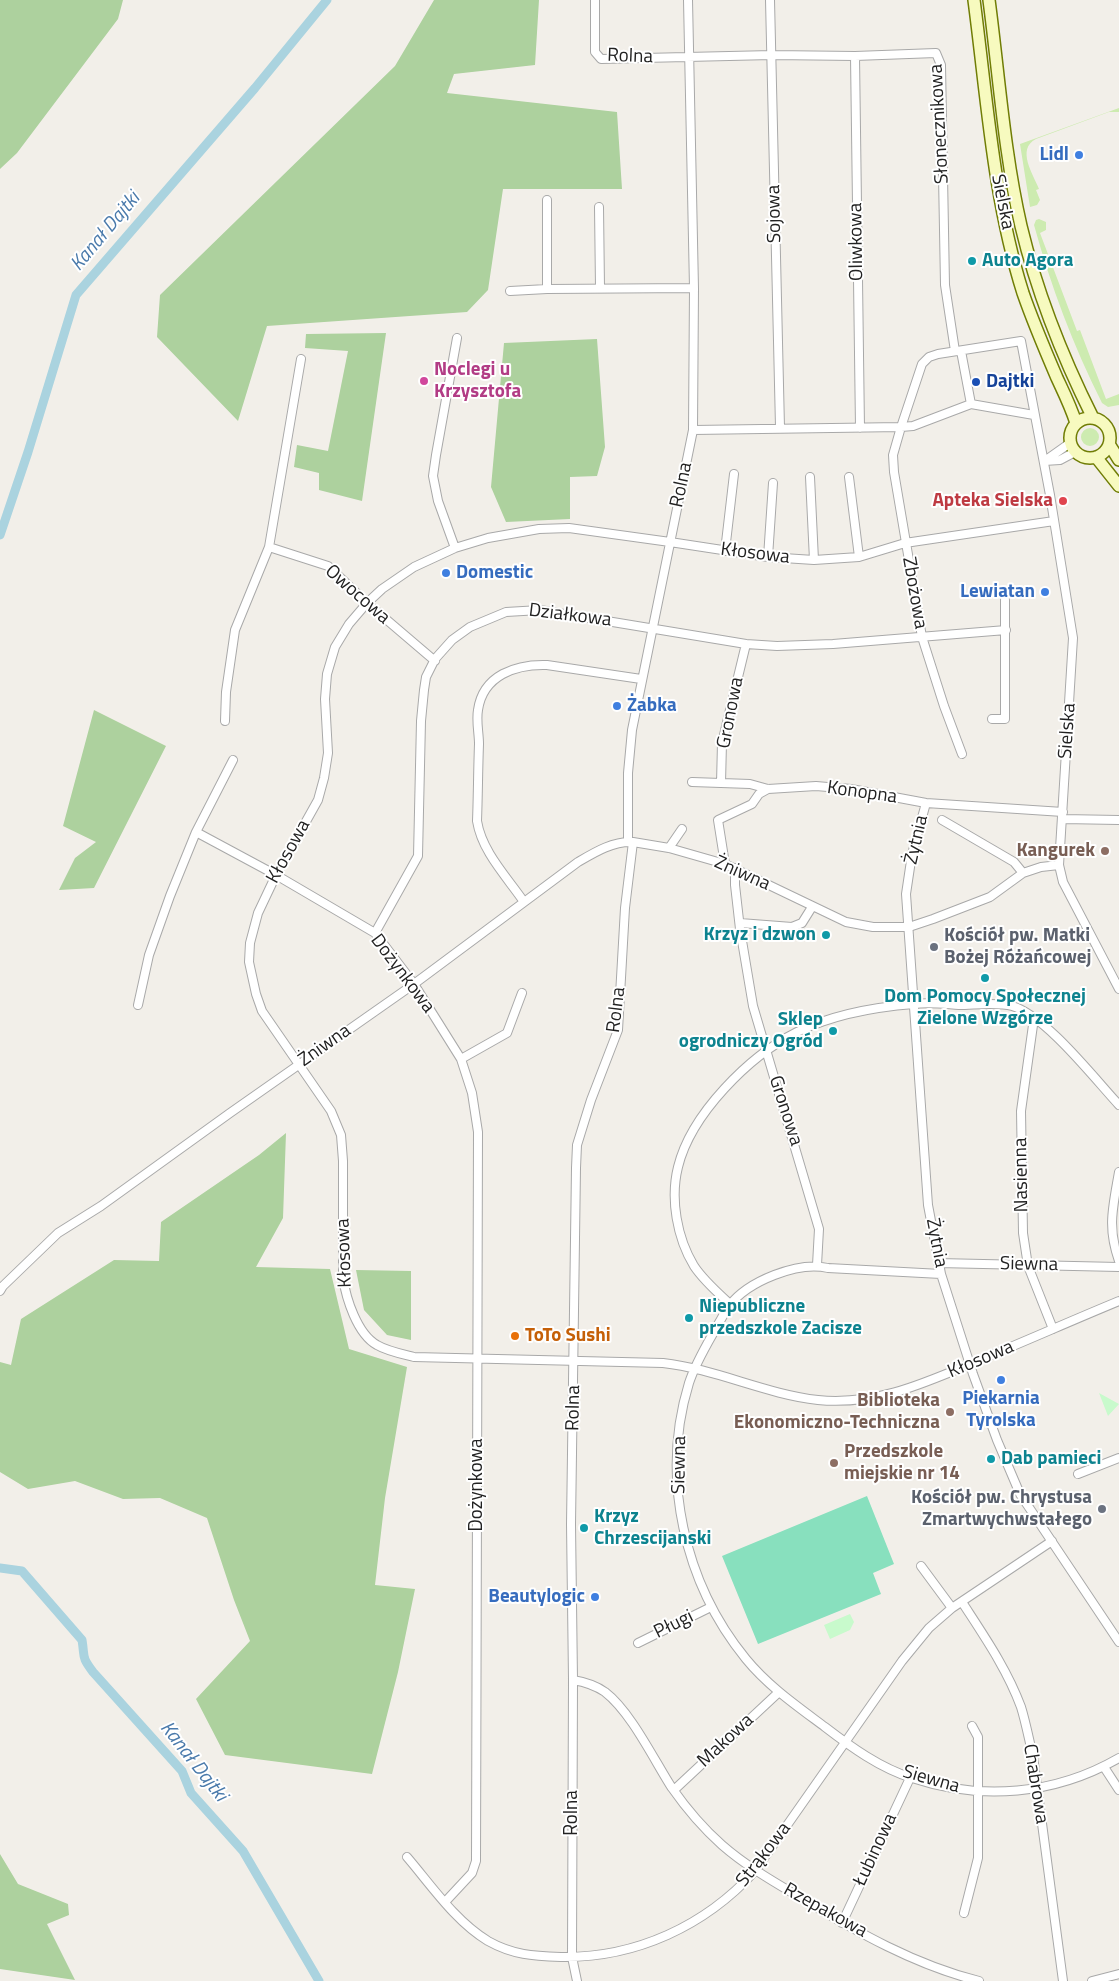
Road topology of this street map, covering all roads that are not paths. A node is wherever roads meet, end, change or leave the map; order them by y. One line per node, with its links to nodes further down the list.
1 (595, 0): 8 (street, Rolna)
2 (688, 0): 8 (street, Rolna)
3 (770, 0): 6 (street, Sojowa)
4 (974, 0): 22 (main road, Sielska)
5 (989, 0): 21 (main road, Sielska)
6 (772, 56): 7 (street, Słonecznikowa); 8 (street, Słonecznikowa); 23 (street, Sojowa)
7 (854, 56): 17 (street, Słonecznikowa); 25 (street, Oliwkowa)
8 (689, 58): 12 (street, Rolna)
9 (547, 200): 13 (street)
10 (599, 207): 11 (street)
11 (600, 288): 12 (street); 13 (street)
12 (694, 288): 26 (street, Rolna)
13 (547, 289): 14 (street)
14 (510, 291)
15 (456, 338): 41 (street)
16 (1020, 341): 17 (street, Zbożowa); 20 (street, Sielska)
17 (958, 351): 19 (street, Słonecznikowa); 24 (street, Zbożowa)
18 (301, 359): 40 (street)
19 (971, 404): 20 (street); 24 (street)
20 (1034, 415): 31 (street, Sielska)
21 (1093, 418): 22 (main road); 27 (main road, Sielska)
22 (1076, 423): 28 (main road)
23 (780, 427): 25 (street); 26 (street)
24 (901, 427): 25 (street); 39 (street, Zbożowa)
25 (860, 428)
26 (693, 430): 38 (street, Rolna)
27 (1109, 444): 29 (main road); 30 (main road, Sielska)
28 (1073, 448): 29 (main road); 31 (street)
29 (1096, 458): 36 (main road)
30 (1119, 460)
31 (1044, 461): 37 (street, Sielska)
32 (734, 474): 42 (street)
33 (810, 477): 45 (street)
34 (849, 477): 43 (street)
35 (773, 482): 44 (street)
36 (1119, 486)
37 (1054, 521): 39 (street, Kłosowa); 62 (street, Sielska)
38 (670, 542): 41 (street, Kłosowa); 42 (street, Kłosowa); 48 (street, Rolna)
39 (905, 543): 43 (street, Kłosowa); 50 (street, Zbożowa)
40 (269, 547): 47 (street, Owocowa); 55 (street)
41 (455, 548): 47 (street, Kłosowa)
42 (726, 551): 44 (street, Kłosowa)
43 (859, 556): 45 (street, Kłosowa)
44 (768, 557): 45 (street, Kłosowa)
45 (814, 560)
46 (1005, 600): 49 (street)
47 (367, 603): 52 (street, Owocowa); 73 (street, Kłosowa)
48 (651, 627): 51 (street, Działkowa); 52 (street, Działkowa); 53 (street, Rolna)
49 (1006, 630): 50 (street, Działkowa); 54 (street)
50 (922, 637): 51 (street, Działkowa); 56 (street, Zbożowa)
51 (746, 644): 59 (street, Gronowa)
52 (435, 661): 78 (street, Działkowa)
53 (641, 679): 67 (street, Rolna); 74 (street)
54 (992, 719)
55 (225, 721)
56 (962, 754)
57 (233, 760): 66 (street)
58 (692, 782): 59 (street, Konopna)
59 (721, 783): 60 (street, Konopna)
60 (768, 789): 61 (street, Konopna); 69 (street)
61 (926, 803): 62 (street, Konopna); 77 (street, Żytnia)
62 (1062, 816): 64 (street, Konopna); 70 (street, Sielska)
63 (942, 820): 72 (street)
64 (1119, 820)
65 (682, 829): 68 (street)
66 (196, 832): 73 (street, Dożynkowa); 83 (street)
67 (630, 842): 68 (street, Żniwna); 74 (street, Żniwna); 102 (street, Rolna)
68 (669, 848): 69 (street, Żniwna)
69 (725, 864): 71 (street, Żniwna)
70 (1059, 865): 72 (street, Żniwna); 80 (street, Sielska)
71 (735, 868): 75 (street, Żniwna); 76 (street, Gronowa)
72 (1023, 873): 77 (street, Żniwna)
73 (276, 875): 78 (street, Dożynkowa); 87 (street, Kłosowa)
74 (524, 902): 79 (street, Żniwna)
75 (812, 907): 76 (street); 77 (street, Żniwna)
76 (740, 923): 85 (street, Gronowa)
77 (909, 927): 82 (street, Żytnia)
78 (375, 933): 79 (street, Dożynkowa)
79 (414, 984): 86 (street, Dożynkowa); 87 (street, Żniwna)
80 (1119, 989)
81 (522, 993): 86 (street)
82 (915, 1003): 84 (street); 85 (street); 92 (street, Żytnia)
83 (138, 1005)
84 (1034, 1018): 88 (street); 94 (street, Nasienna)
85 (766, 1051): 93 (street, Gronowa); 99 (street)
86 (461, 1059): 101 (street, Dożynkowa)
87 (299, 1064): 97 (street, Żniwna); 101 (street, Kłosowa)
88 (1119, 1105)
89 (1119, 1172): 90 (street)
90 (1115, 1211): 91 (street)
91 (1119, 1261)
92 (938, 1263): 94 (street, Siewna); 96 (street, Żytnia)
93 (817, 1266): 96 (street, Siewna); 99 (street, Siewna)
94 (1028, 1266): 95 (street, Siewna); 100 (street, Nasienna)
95 (1119, 1267)
96 (941, 1274): 103 (street, Żytnia)
97 (0, 1291)
98 (1119, 1302): 100 (street, Kłosowa)
99 (730, 1304): 104 (street, Siewna)
100 (1053, 1329): 103 (street, Kłosowa)
101 (477, 1359): 102 (street, Kłosowa); 127 (street, Dożynkowa)
102 (574, 1361): 104 (street, Kłosowa); 114 (street, Rolna)
103 (970, 1364): 104 (street, Kłosowa); 107 (street, Żytnia)
104 (695, 1369): 110 (street, Siewna)
105 (1119, 1458): 106 (street)
106 (1078, 1474)
107 (1052, 1542): 109 (street, Strąkowa); 112 (street, Żytnia)
108 (921, 1566): 111 (street)
109 (962, 1602): 111 (street, Strąkowa); 121 (street, Chabrowa)
110 (710, 1607): 113 (street, Pługi); 115 (street, Siewna)
111 (952, 1608): 117 (street, Strąkowa)
112 (1119, 1642)
113 (638, 1643)
114 (573, 1680): 122 (street, Rzepakowa); 130 (street, Rolna)
115 (779, 1692): 117 (street, Siewna); 122 (street, Makowa)
116 (972, 1726): 124 (street, Siewna)
117 (846, 1743): 120 (street, Siewna); 126 (street, Strąkowa)
118 (1119, 1758): 119 (street, Siewna)
119 (1104, 1767): 121 (street, Siewna); 123 (street)
120 (910, 1778): 124 (street, Siewna); 129 (street, Łubinowa)
121 (1037, 1788): 124 (street, Siewna); 134 (street, Chabrowa)
122 (674, 1790): 126 (street, Rzepakowa)
123 (1119, 1790)
124 (978, 1792): 128 (street, Siewna)
125 (407, 1857): 127 (street, Strąkowa)
126 (755, 1871): 129 (street, Rzepakowa); 130 (street, Strąkowa)
127 (446, 1902): 130 (street, Strąkowa)
128 (964, 1913)
129 (842, 1923): 133 (street, Rzepakowa)
130 (572, 1957): 132 (street, Rolna)
131 (1119, 1974): 135 (street)
132 (577, 1981)
133 (979, 1981)
134 (1063, 1981)
135 (1092, 1981)

